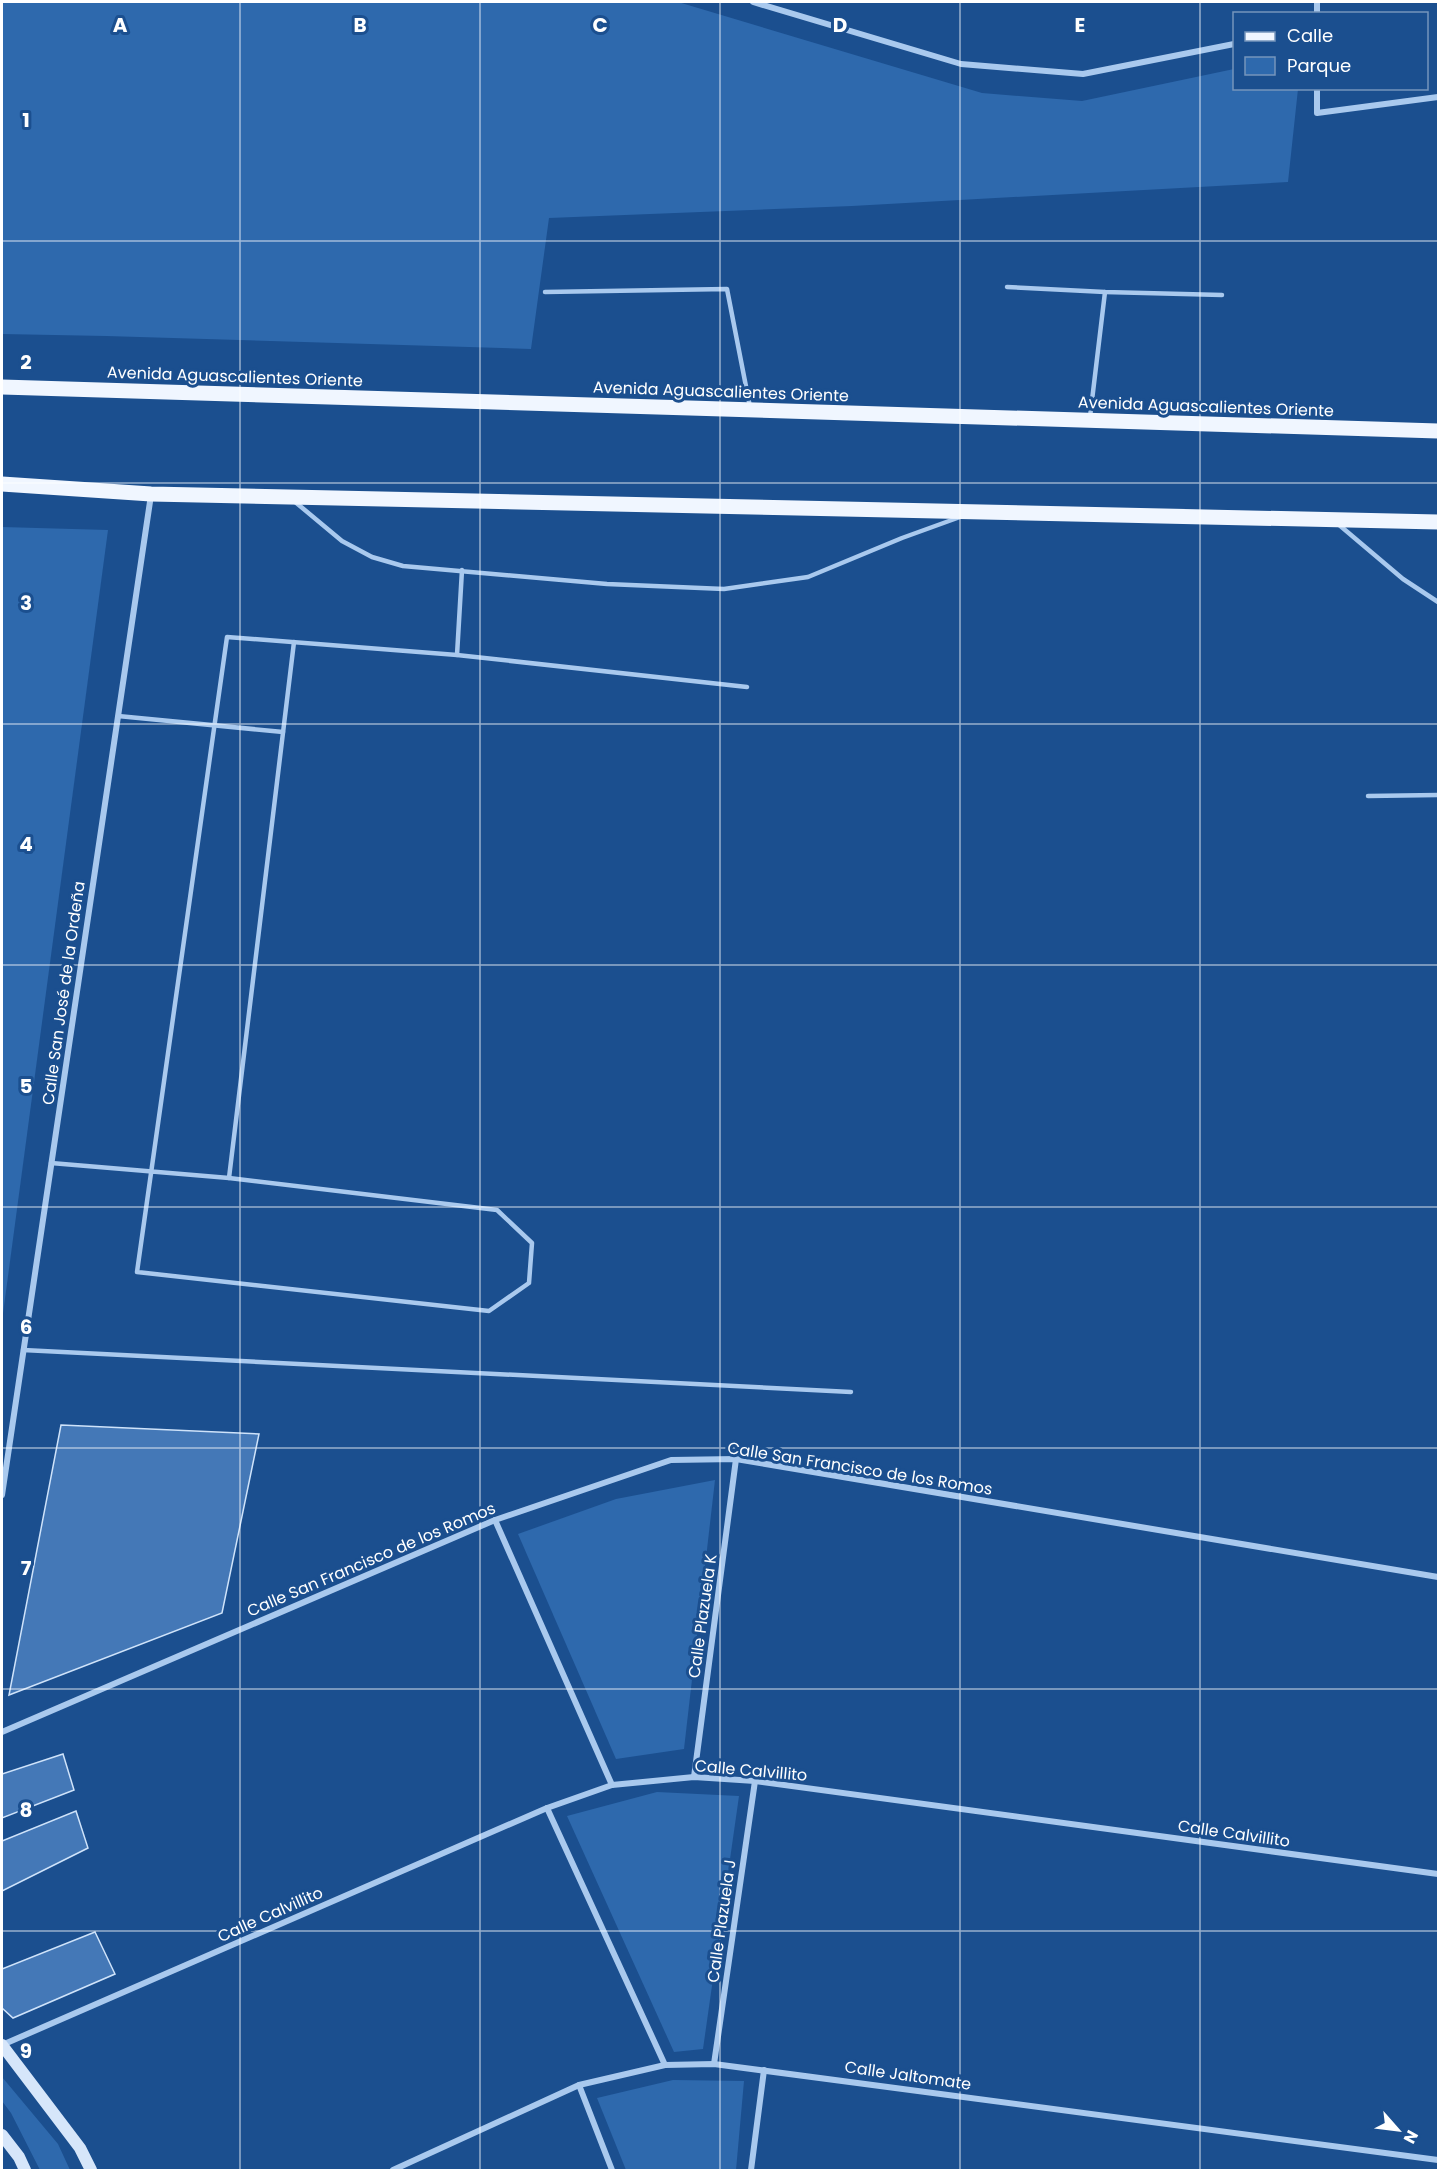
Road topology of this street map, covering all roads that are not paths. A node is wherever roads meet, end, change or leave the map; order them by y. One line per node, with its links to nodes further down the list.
1 (753, 2): 2 (street)
2 (1233, 45)
3 (1317, 90): 4 (street)
4 (1438, 97)
5 (1007, 287): 7 (lane)
6 (545, 292): 10 (lane)
7 (1105, 292): 8 (lane); 11 (lane)
8 (1222, 295)
9 (2, 387): 10 (main road, Avenida Aguascalientes Oriente)
10 (751, 410): 11 (main road, Avenida Aguascalientes Oriente)
11 (1089, 420): 12 (main road, Avenida Aguascalientes Oriente)
12 (1438, 431)
13 (2, 484): 14 (main road)
14 (151, 494): 15 (main road); 24 (street, Calle San José de la Ordeña)
15 (289, 497): 16 (main road); 19 (lane)
16 (972, 513): 17 (main road); 19 (lane)
17 (1333, 521): 18 (main road); 20 (lane)
18 (1438, 522)
19 (462, 570): 22 (lane)
20 (1438, 602)
21 (294, 642): 22 (lane); 25 (lane); 26 (lane)
22 (457, 655): 23 (lane)
23 (747, 687)
24 (117, 716): 25 (lane); 29 (street, Calle San José de la Ordeña)
25 (214, 725): 26 (lane); 30 (lane)
26 (283, 732): 31 (lane)
27 (1438, 795): 28 (lane)
28 (1368, 796)
29 (51, 1163): 30 (lane); 32 (street, Calle San José de la Ordeña)
30 (152, 1171): 31 (lane); 31 (lane)
31 (229, 1178)
32 (23, 1350): 33 (lane); 35 (street, Calle San José de la Ordeña)
33 (851, 1392)
34 (736, 1459): 36 (street, Calle San Francisco de los Romos); 37 (street, Calle San Francisco de los Romos); 39 (street, Calle Plazuela K)
35 (2, 1495)
36 (495, 1520): 38 (street, Calle San Francisco de los Romos); 41 (street)
37 (1438, 1577)
38 (2, 1732)
39 (694, 1777): 40 (street, Calle Calvillito); 41 (street, Calle Calvillito)
40 (755, 1781): 43 (street, Calle Calvillito); 45 (street, Calle Plazuela J)
41 (612, 1785): 42 (street, Calle Calvillito)
42 (547, 1808): 44 (street, Calle Calvillito); 46 (street)
43 (1438, 1874)
44 (2, 2045): 52 (main road)
45 (714, 2064): 46 (street, Calle Jaltomate); 47 (street, Calle Jaltomate)
46 (665, 2065): 48 (street, Calle Jaltomate)
47 (764, 2070): 50 (street, Calle Jaltomate); 55 (street)
48 (579, 2085): 53 (street, Calle Jaltomate); 54 (street)
49 (2, 2135): 51 (main road)
50 (1438, 2160)
51 (26, 2170)
52 (92, 2170)
53 (393, 2170)
54 (612, 2170)
55 (751, 2170)

